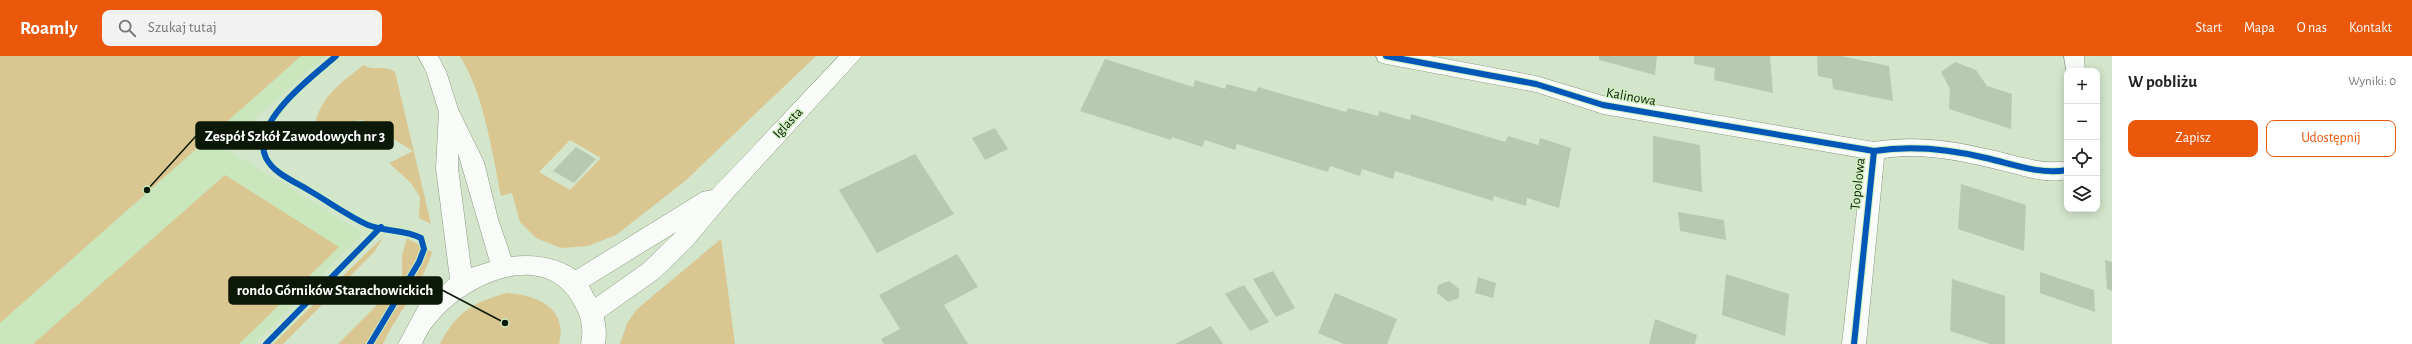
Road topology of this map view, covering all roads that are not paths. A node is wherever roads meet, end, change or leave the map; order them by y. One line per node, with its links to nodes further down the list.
1 (428, 56): 6 (street)
2 (852, 56): 9 (street, Iglasta)
3 (1386, 56): 7 (street, Kalinowa)
4 (2074, 56): 5 (street)
5 (2075, 68)
6 (448, 109): 10 (street); 11 (street)
7 (1874, 151): 8 (street, Topolowa); 16 (street, Topolowa)
8 (2064, 170)
9 (725, 190): 12 (street, Iglasta); 13 (street, Iglasta)
10 (503, 267): 11 (street); 12 (street)
11 (462, 283): 14 (street)
12 (574, 283): 13 (street)
13 (592, 312): 15 (street)
14 (410, 344)
15 (593, 344)
16 (1854, 344)

